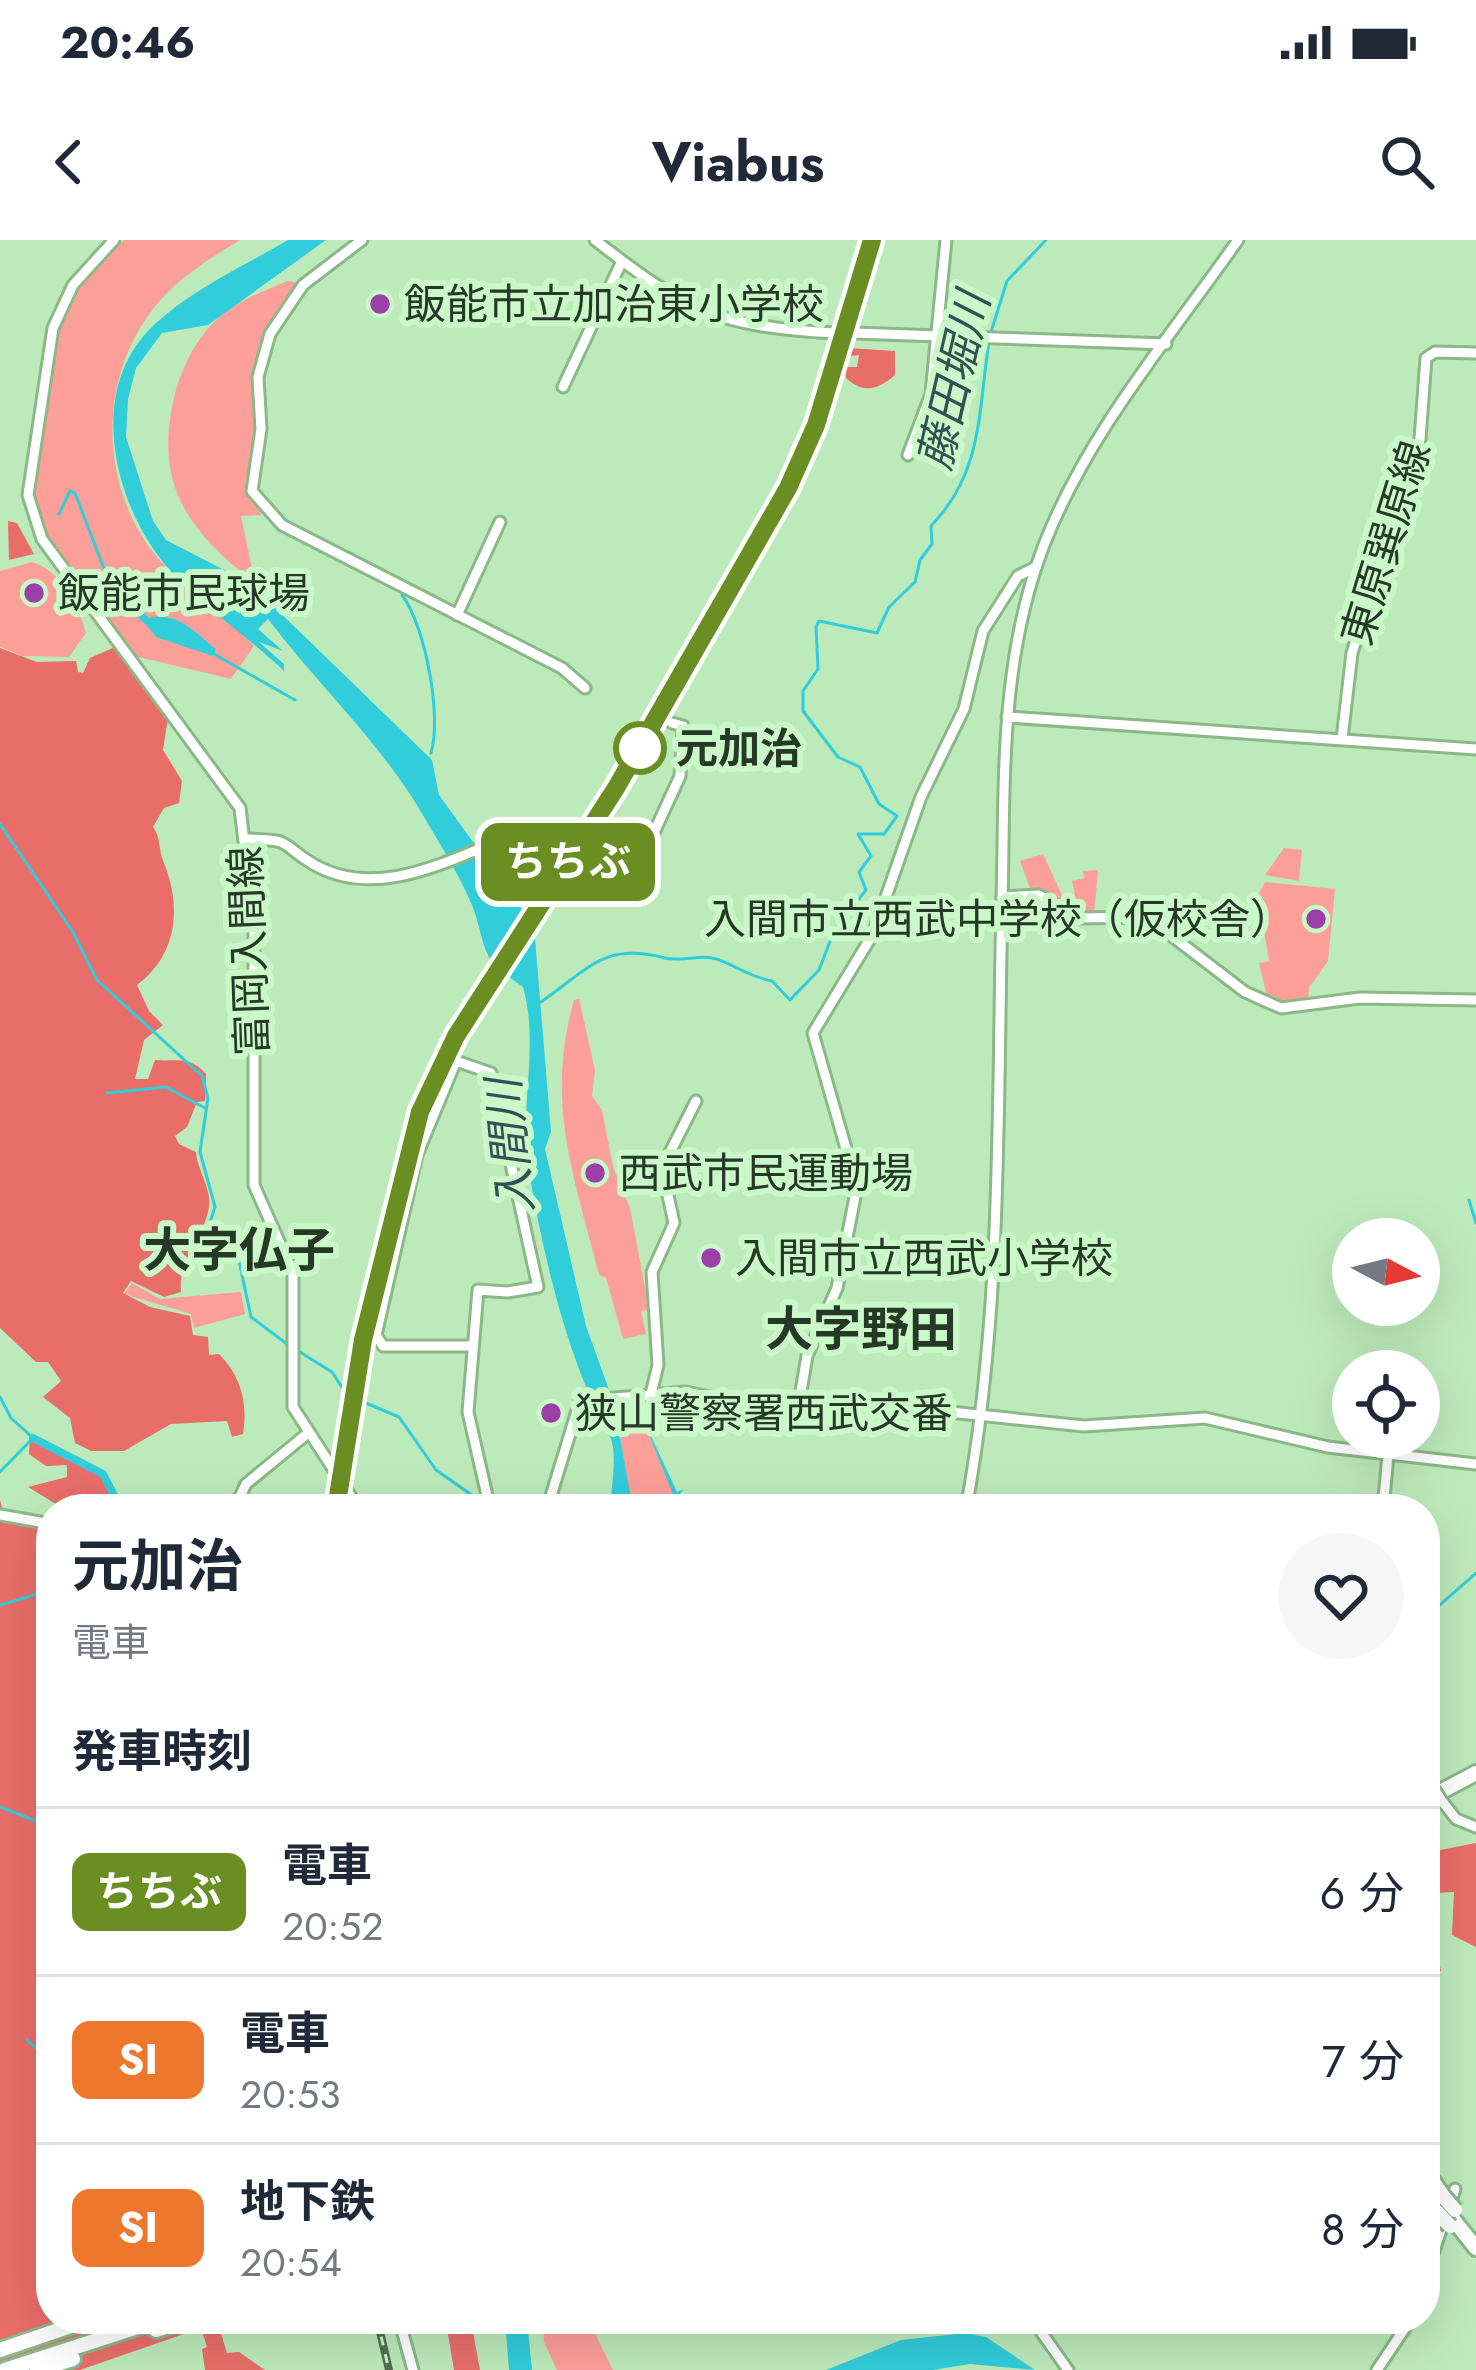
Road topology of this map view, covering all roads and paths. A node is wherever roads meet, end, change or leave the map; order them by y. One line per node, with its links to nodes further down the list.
1 (114, 240): 20 (street, 富岡入間線)
2 (362, 240): 14 (street)
3 (595, 240): 6 (street)
4 (946, 240): 7 (street)
5 (1238, 240): 8 (street)
6 (622, 260): 7 (street, bridge); 10 (street)
7 (937, 335): 8 (street); 11 (street)
8 (1166, 344): 13 (street)
9 (1476, 353): 18 (street, 東原巽原線)
10 (563, 387)
11 (908, 455)
12 (500, 522): 14 (street)
13 (1036, 567): 16 (street); 28 (street)
14 (457, 615): 15 (street)
15 (585, 688)
16 (1007, 717): 18 (street); 23 (street)
17 (672, 723): 22 (street)
18 (1342, 739): 19 (street)
19 (1476, 748)
20 (246, 839): 21 (street); 30 (street, 富岡入間線)
21 (486, 846)
22 (640, 863)
23 (1002, 897): 24 (street); 29 (street)
24 (1476, 1000)
25 (696, 1101): 27 (street)
26 (471, 1346): 26 (street); 37 (street)
27 (650, 1394): 28 (street); 38 (street)
28 (800, 1403): 29 (street)
29 (983, 1418): 31 (street); 39 (street)
30 (308, 1433): 35 (street); 36 (street, 富岡入間線)
31 (1332, 1444)
32 (1388, 1458): 40 (street)
33 (1417, 1458): 34 (street)
34 (1476, 1464)
35 (241, 1494)
36 (349, 1494)
37 (486, 1494)
38 (552, 1494)
39 (969, 1494)
40 (1384, 1494)
41 (0, 1515): 42 (street)
42 (36, 1522)
43 (1476, 1770): 44 (highway)
44 (1440, 1782)
45 (1440, 1799): 46 (street, bridge)
46 (1476, 1827)
47 (1444, 2207): 48 (highway); 49 (highway)
48 (1476, 2238)
49 (1476, 2250)
50 (36, 2332): 57 (highway)
51 (40, 2334): 57 (highway)
52 (116, 2334): 58 (highway)
53 (144, 2334): 59 (highway)
54 (403, 2334): 60 (street)
55 (1042, 2334): 61 (street)
56 (1401, 2334): 62 (street)
57 (0, 2346)
58 (5, 2370)
59 (38, 2370)
60 (412, 2370)
61 (1067, 2370)
62 (1377, 2370)

